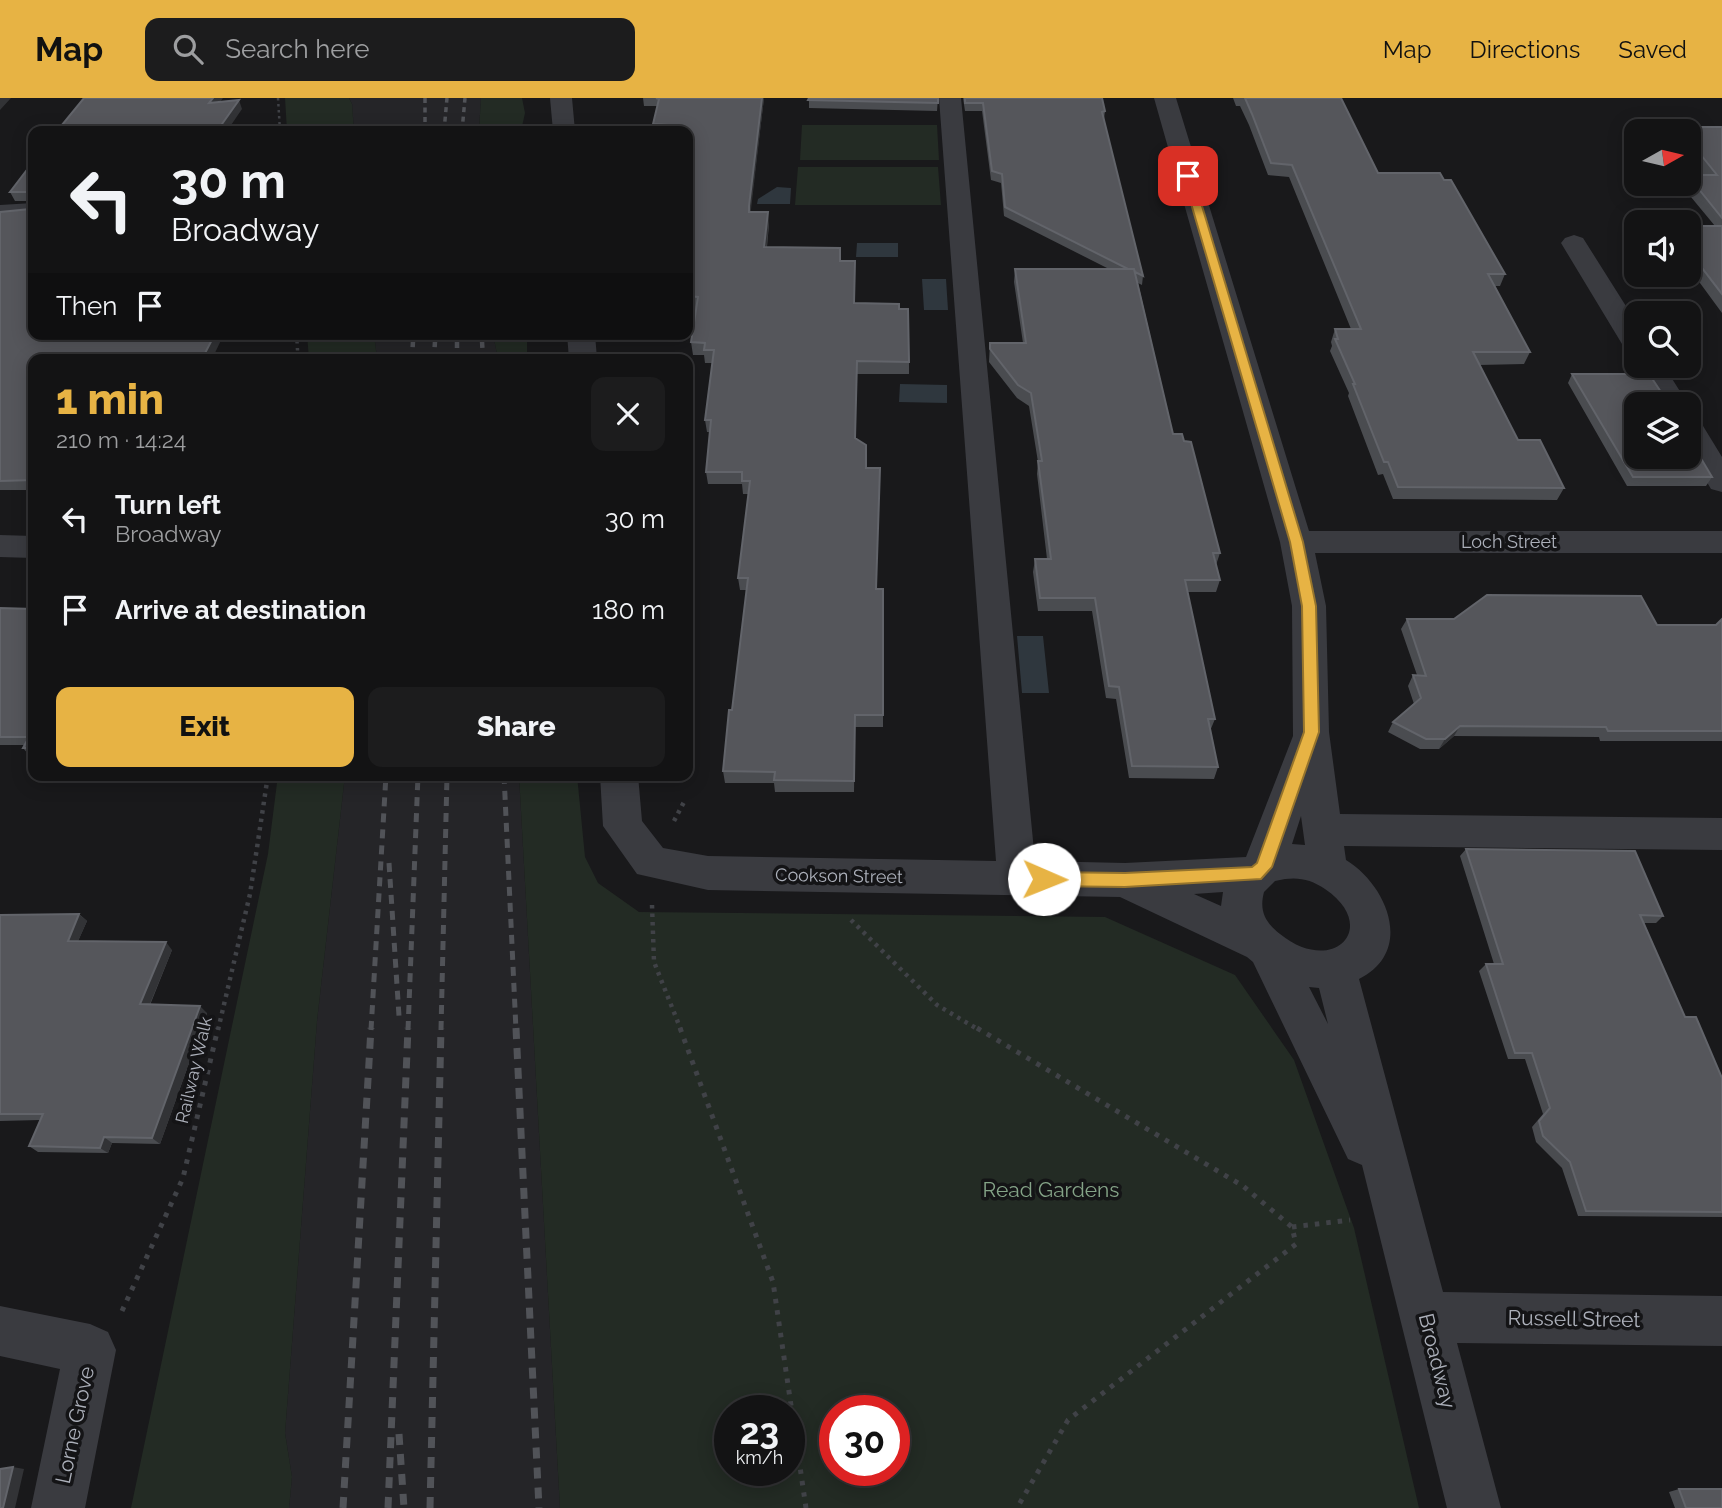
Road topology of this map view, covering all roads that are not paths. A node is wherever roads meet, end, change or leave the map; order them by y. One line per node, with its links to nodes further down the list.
1 (561, 98): 4 (street)
2 (950, 98): 20 (street)
3 (1165, 98): 11 (street, Broadway)
4 (564, 126)
5 (28, 210): 6 (street)
6 (0, 212)
7 (1574, 243): 8 (street)
8 (1624, 324)
9 (1701, 448): 10 (street)
10 (1722, 482)
11 (1296, 542): 12 (street, Loch Street); 15 (street, Broadway)
12 (1722, 542)
13 (0, 546): 14 (street)
14 (28, 547)
15 (1311, 732): 18 (street, Broadway); 19 (street, Broadway)
16 (619, 781): 20 (street, Cookson Street)
17 (1722, 834): 18 (street)
18 (1325, 849): 19 (street); 23 (street)
19 (1260, 870): 21 (street, Cookson Street); 22 (street, Broadway)
20 (1017, 879): 21 (street, Cookson Street)
21 (1125, 880): 22 (street, Cookson Street)
22 (1264, 947): 23 (street); 24 (street, Broadway)
23 (1335, 968): 24 (street, Broadway)
24 (1399, 1213): 25 (street, Broadway)
25 (1426, 1317): 26 (street, Russell Street); 29 (street, Broadway)
26 (1722, 1321)
27 (0, 1331): 28 (street, Lorne Grove)
28 (58, 1508)
29 (1474, 1508)

